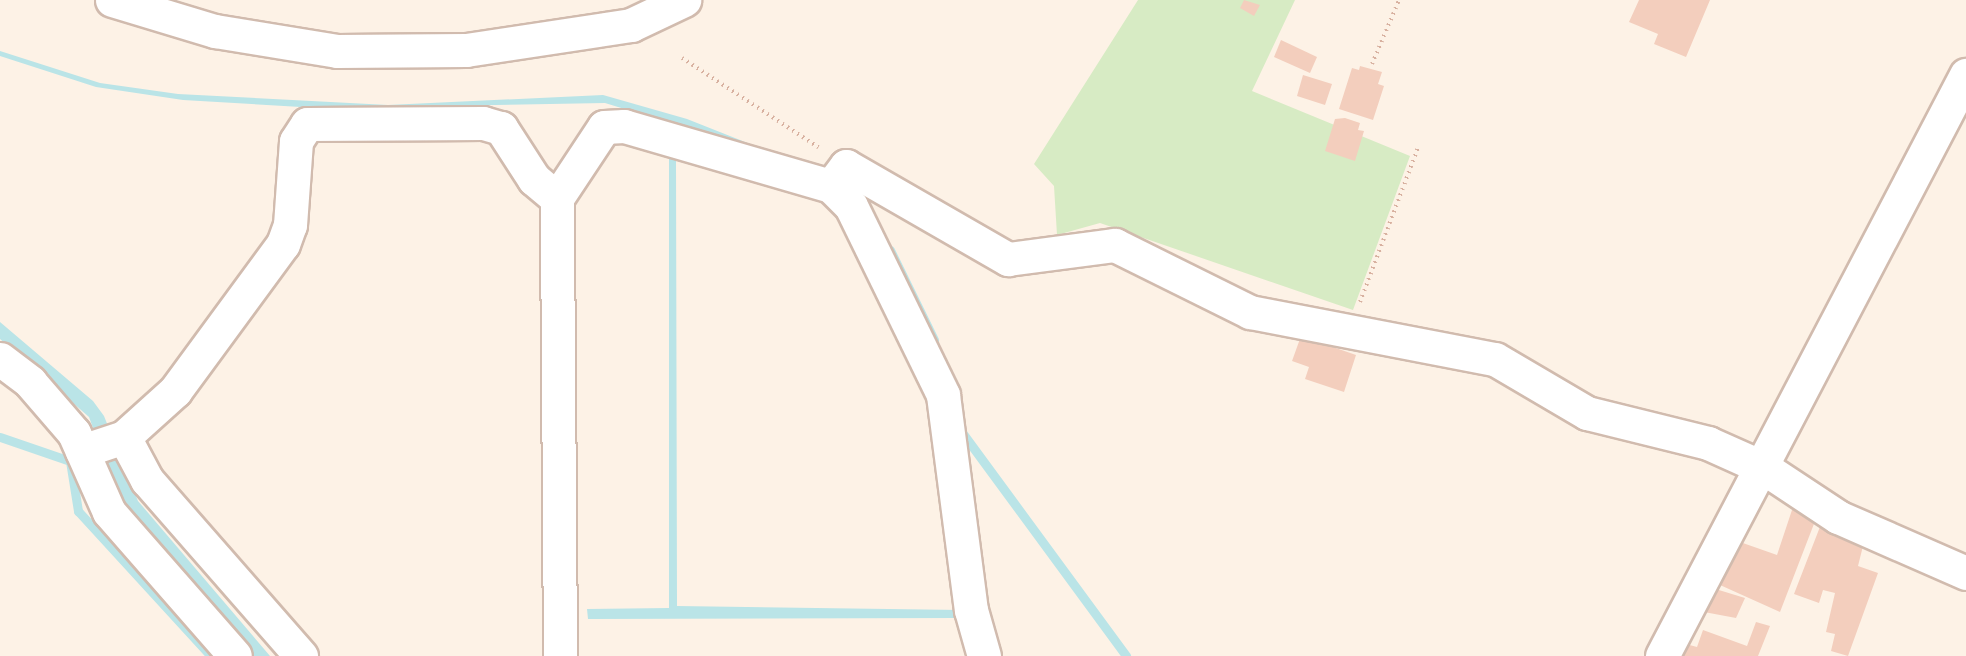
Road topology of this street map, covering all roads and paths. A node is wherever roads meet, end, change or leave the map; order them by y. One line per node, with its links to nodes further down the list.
1 (112, 0): 2 (street)
2 (684, 0)
3 (1399, 0): 5 (path)
4 (682, 58): 8 (path)
5 (1372, 64)
6 (1966, 75): 14 (street)
7 (1418, 148): 10 (path)
8 (838, 176): 9 (street); 10 (street); 19 (street)
9 (557, 198): 12 (street); 18 (street)
10 (1349, 331): 14 (street)
11 (0, 359): 13 (street)
12 (124, 437): 13 (street); 17 (street)
13 (82, 451): 16 (street)
14 (1764, 468): 15 (street); 20 (street)
15 (1966, 573)
16 (235, 656)
17 (301, 656)
18 (560, 656)
19 (984, 656)
20 (1662, 656)

